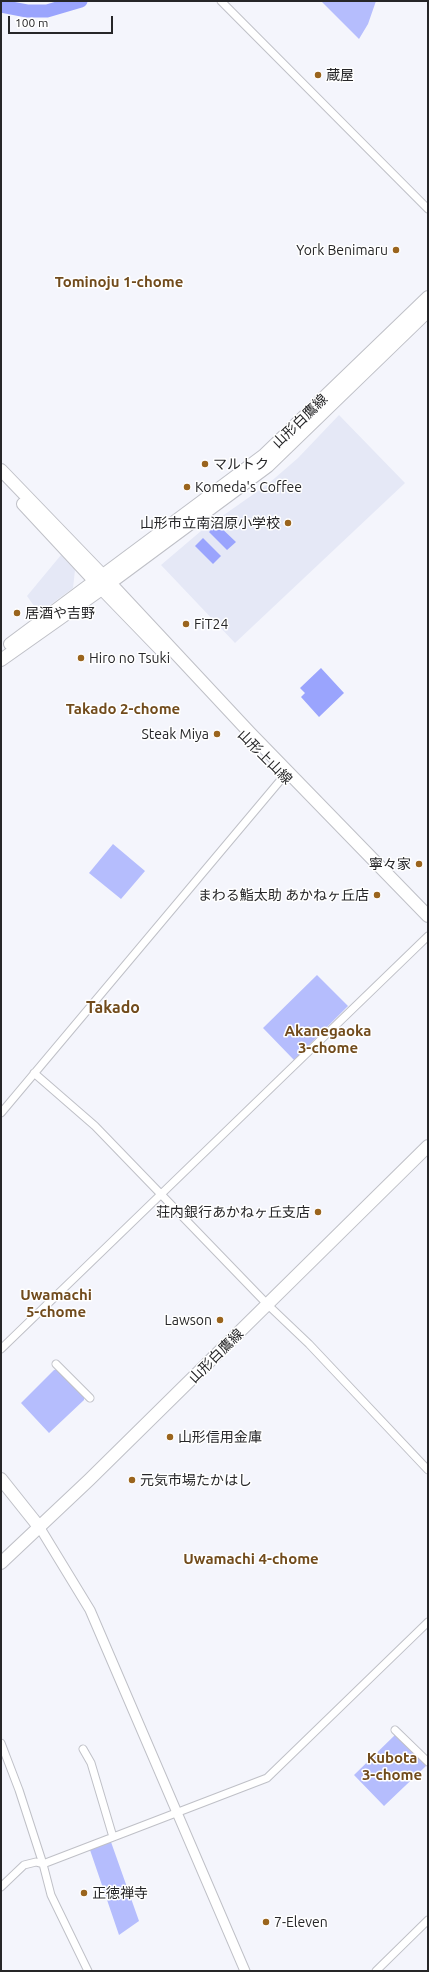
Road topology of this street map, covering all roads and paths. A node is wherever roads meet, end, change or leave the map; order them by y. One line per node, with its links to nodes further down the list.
1 (221, 1): 2 (street)
2 (428, 209)
3 (428, 297): 7 (main road, 山形白鷹線)
4 (428, 311): 7 (main road, 山形白鷹線)
5 (1, 470): 7 (main road)
6 (1, 480): 7 (main road)
7 (102, 582): 8 (main road); 9 (main road); 10 (main road, 山形上山線); 11 (main road, 山形上山線)
8 (1, 651)
9 (1, 660)
10 (284, 776): 12 (main road, 山形上山線); 14 (street)
11 (428, 916)
12 (428, 926)
13 (428, 936): 17 (street)
14 (34, 1072): 15 (street); 17 (street)
15 (1, 1113)
16 (428, 1146): 18 (main road, 山形白鷹線)
17 (161, 1195): 18 (street); 19 (street)
18 (268, 1305): 22 (street); 24 (main road, 山形白鷹線)
19 (1, 1349)
20 (56, 1364): 21 (street)
21 (90, 1398)
22 (428, 1470)
23 (1, 1479): 24 (main road)
24 (40, 1528): 25 (main road, 山形白鷹線); 31 (street)
25 (1, 1563)
26 (428, 1622): 31 (street)
27 (395, 1730): 30 (street)
28 (1, 1743): 33 (street)
29 (83, 1749): 32 (street)
30 (428, 1762)
31 (177, 1812): 32 (street); 37 (street)
32 (113, 1837): 33 (street)
33 (43, 1864): 34 (street); 36 (street)
34 (1, 1888)
35 (428, 1920): 38 (street)
36 (88, 1971)
37 (245, 1971)
38 (376, 1971)

